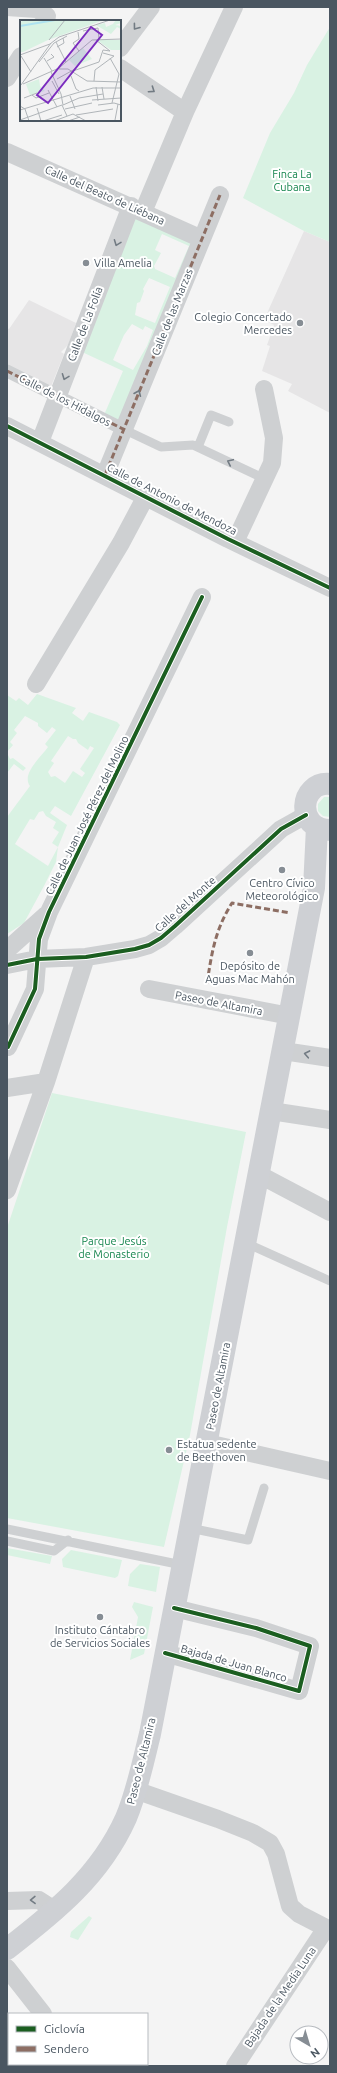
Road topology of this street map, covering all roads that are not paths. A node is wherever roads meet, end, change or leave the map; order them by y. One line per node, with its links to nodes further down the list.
1 (7, 7): 4 (street)
2 (151, 7): 5 (street, one-way to 5)
3 (234, 7): 9 (street, Calle de La Folía)
4 (48, 15)
5 (121, 47)
6 (20, 58): 8 (street)
7 (121, 69): 9 (street, one-way to 9)
8 (7, 78)
9 (185, 112): 12 (street, Calle de La Folía)
10 (7, 152): 12 (street, Calle del Beato de Liébana)
11 (220, 195): 13 (street, Calle de las Marzas)
12 (137, 209): 13 (street, Calle del Beato de Liébana); 16 (street, Calle de La Folía, one-way to 16)
13 (202, 239): 19 (street, Calle de las Marzas, one-way to 13)
14 (7, 371): 16 (street, Calle de los Hidalgos)
15 (264, 389): 23 (street)
16 (58, 396): 19 (street, Calle de los Hidalgos); 20 (street, Calle de La Folía)
17 (229, 422): 21 (lane)
18 (7, 426): 20 (street, Calle de Antonio de Mendoza)
19 (123, 429): 21 (lane); 22 (street, Calle de las Marzas)
20 (40, 442): 22 (street, Calle de Antonio de Mendoza)
21 (198, 447): 23 (lane, one-way to 21)
22 (105, 475): 24 (street, Calle de Antonio de Mendoza)
23 (265, 479): 25 (street)
24 (146, 496): 25 (street, Calle de Antonio de Mendoza); 28 (street, Calle de Antonio de Mendoza)
25 (235, 542): 26 (street, Calle de Antonio de Mendoza)
26 (330, 588)
27 (202, 596): 33 (street, Calle de Juan José Pérez del Molino)
28 (36, 684)
29 (329, 781): 30 (main road, Paseo de Altamira)
30 (318, 824): 32 (main road, Paseo de Altamira); 36 (street, Calle del Monte)
31 (330, 850): 32 (main road, Paseo de Altamira)
32 (314, 888): 39 (main road, Paseo de Altamira)
33 (49, 912): 34 (street, Calle de Juan José Pérez del Molino); 37 (street, Calle de Juan José Pérez del Molino)
34 (24, 936): 35 (street, Calle de Juan José Pérez del Molino); 37 (street, Calle de Juan José Pérez del Molino)
35 (7, 950)
36 (86, 957): 37 (street, Calle del Monte); 43 (street)
37 (22, 962): 40 (street, Calle de Juan José Pérez del Molino)
38 (149, 989): 39 (street, Paseo de Altamira)
39 (290, 1016): 41 (main road, Paseo de Altamira)
40 (8, 1047)
41 (283, 1051): 42 (street, one-way to 41); 45 (main road, Paseo de Altamira)
42 (330, 1058)
43 (46, 1082): 44 (street); 48 (street)
44 (7, 1088)
45 (271, 1111): 46 (street); 47 (main road, Paseo de Altamira)
46 (330, 1120)
47 (258, 1174): 49 (street); 50 (main road, Paseo de Altamira)
48 (7, 1190)
49 (330, 1212)
50 (245, 1243): 51 (lane); 52 (main road, Paseo de Altamira)
51 (330, 1281)
52 (207, 1443): 53 (street); 55 (main road, Paseo de Altamira)
53 (330, 1471)
54 (264, 1488): 55 (lane)
55 (190, 1528): 59 (main road, Paseo de Altamira)
56 (7, 1529): 57 (lane)
57 (68, 1540): 58 (lane); 59 (lane)
58 (7, 1541)
59 (182, 1565): 60 (main road, Paseo de Altamira)
60 (174, 1608): 61 (main road, Paseo de Altamira); 61 (street, Bajada de Juan Blanco)
61 (165, 1653): 62 (main road, Paseo de Altamira)
62 (135, 1790): 64 (main road, Paseo de Altamira); 65 (street, Bajada de la Media Luna)
63 (7, 1901): 64 (street, one-way to 63)
64 (56, 1911): 66 (main road, Paseo de Altamira)
65 (328, 1929): 69 (street, Bajada de la Media Luna)
66 (7, 1949)
67 (7, 1968): 68 (street)
68 (42, 2013)
69 (235, 2066)

